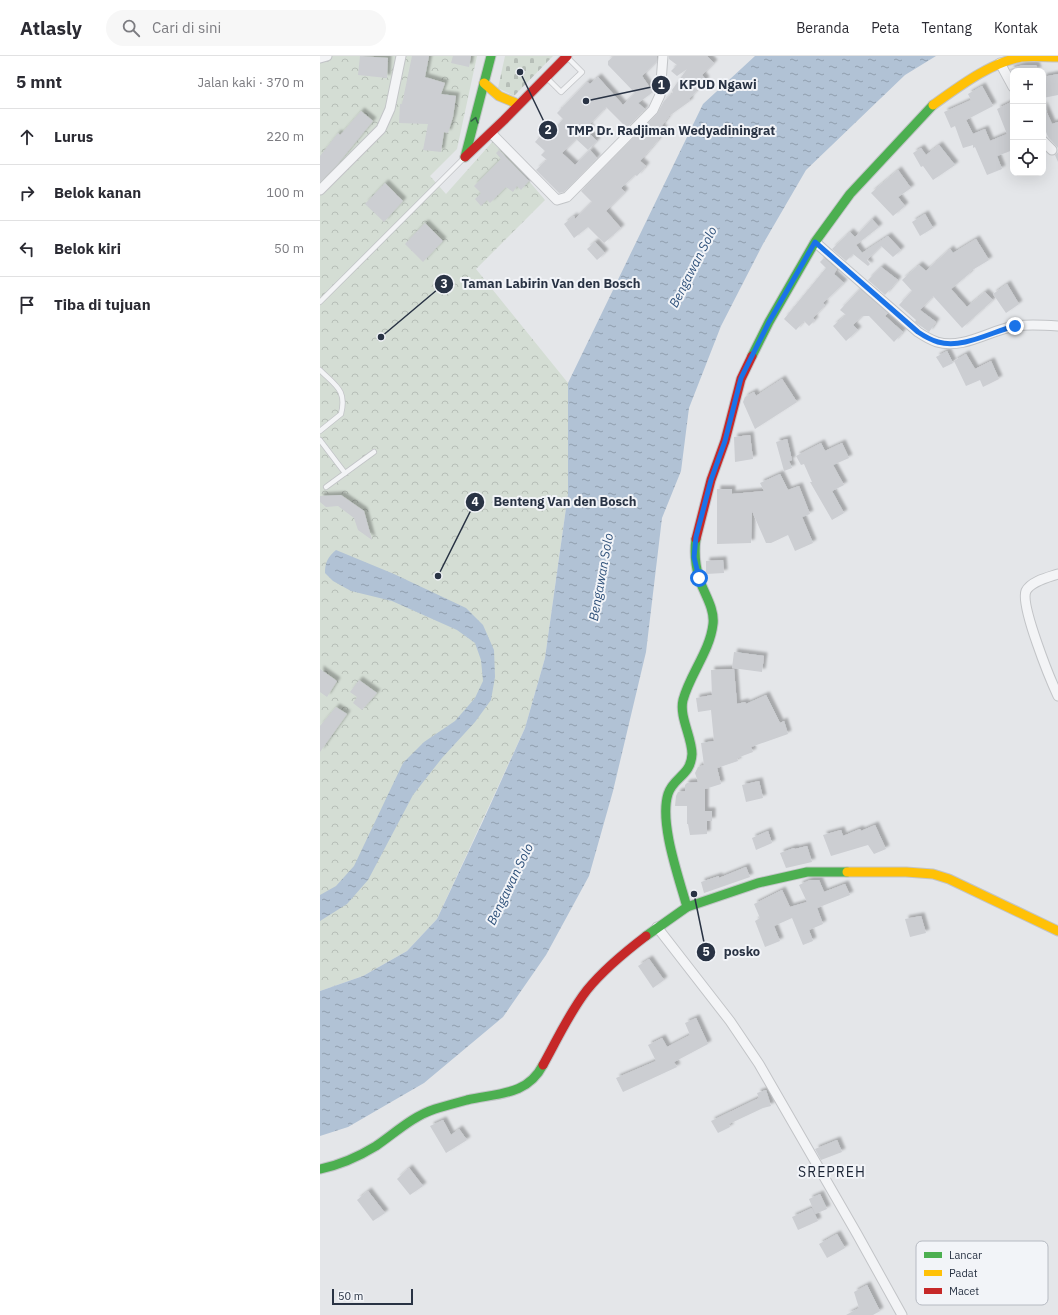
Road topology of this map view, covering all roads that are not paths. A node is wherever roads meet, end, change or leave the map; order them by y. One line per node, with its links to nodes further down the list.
1 (327, 56): 7 (street)
2 (401, 56): 17 (street)
3 (490, 56): 11 (street)
4 (567, 56): 9 (street); 9 (lane)
5 (663, 56): 13 (street)
6 (1058, 57): 8 (street)
7 (320, 58)
8 (1000, 63): 10 (street); 18 (street)
9 (546, 77): 12 (street)
10 (1010, 81)
11 (484, 83): 12 (street); 16 (street, one-way to 11)
12 (518, 104): 13 (street)
13 (492, 134): 16 (street)
14 (1046, 144): 15 (street)
15 (1052, 150)
16 (465, 157): 19 (lane)
17 (320, 190)
18 (815, 242): 20 (street); 29 (street)
19 (320, 302)
20 (1058, 326)
21 (320, 370): 22 (lane)
22 (320, 431)
23 (320, 440): 25 (lane)
24 (374, 452): 25 (lane)
25 (345, 473): 26 (lane)
26 (326, 487)
27 (1058, 574): 28 (street)
28 (1058, 696)
29 (687, 907): 30 (street); 31 (street)
30 (657, 927): 32 (street); 33 (street)
31 (1058, 931)
32 (320, 1169)
33 (902, 1315)

